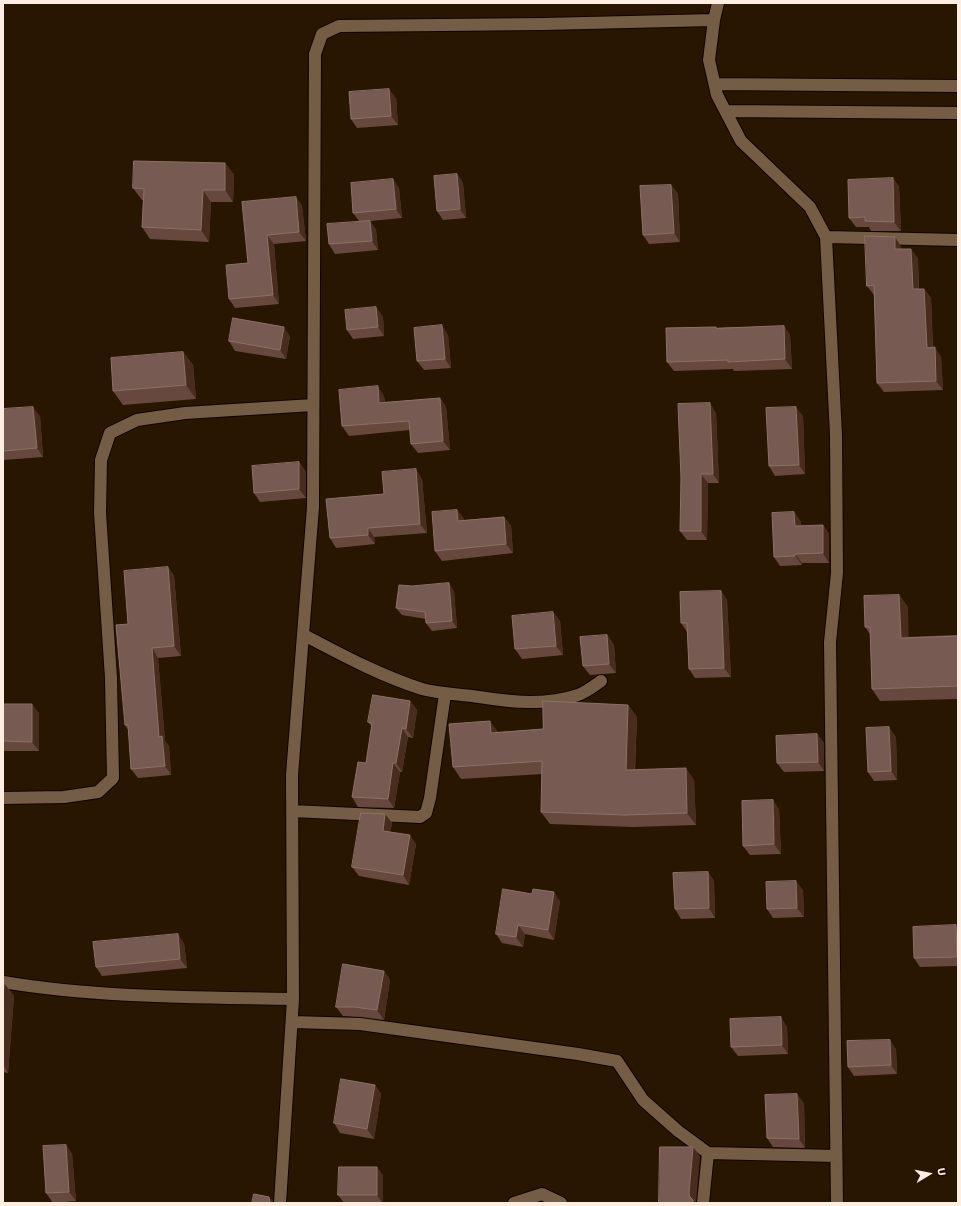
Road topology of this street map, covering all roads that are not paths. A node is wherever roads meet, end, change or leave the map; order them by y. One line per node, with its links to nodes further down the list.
1 (718, 3): 2 (street)
2 (714, 20): 3 (street); 9 (street)
3 (715, 84): 4 (street); 5 (street)
4 (958, 86)
5 (726, 111): 6 (street); 7 (street)
6 (958, 113)
7 (826, 237): 8 (street); 19 (street)
8 (958, 240)
9 (314, 405): 10 (street); 13 (street)
10 (304, 635): 12 (street); 14 (street)
11 (601, 681): 12 (street)
12 (445, 694): 14 (street)
13 (3, 798)
14 (292, 811): 16 (street)
15 (3, 982): 16 (street)
16 (293, 998): 17 (street)
17 (292, 1022): 18 (street); 20 (street)
18 (708, 1153): 19 (street); 23 (street)
19 (836, 1156): 24 (street)
20 (280, 1203)
21 (514, 1203): 22 (street)
22 (561, 1203)
23 (703, 1203)
24 (837, 1203)

